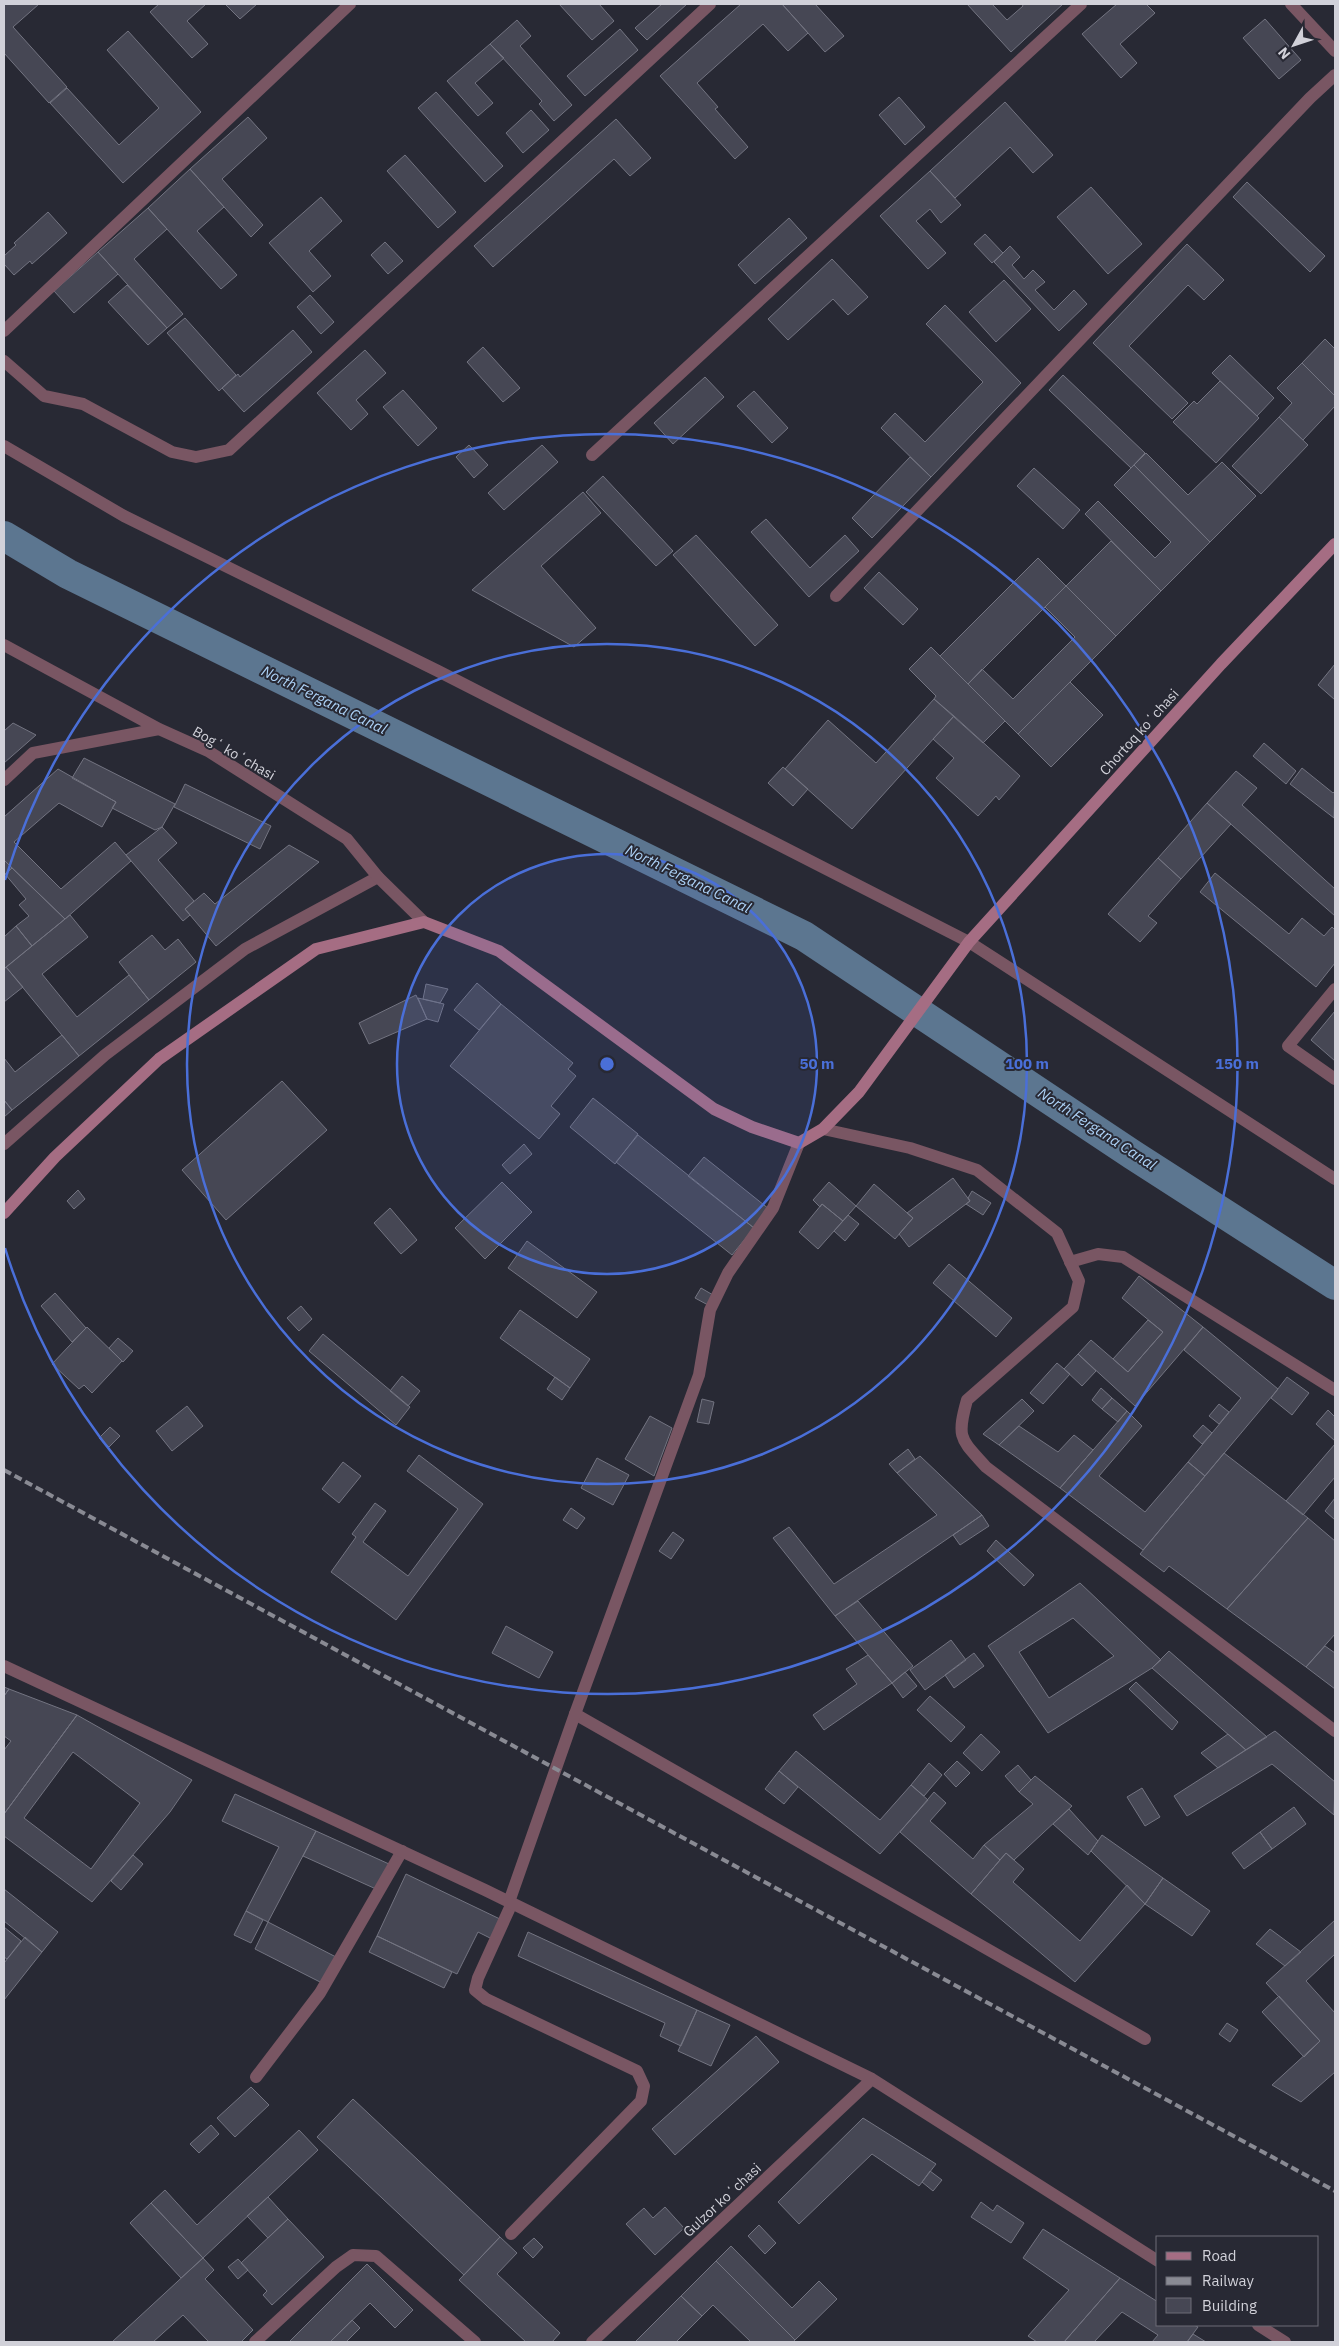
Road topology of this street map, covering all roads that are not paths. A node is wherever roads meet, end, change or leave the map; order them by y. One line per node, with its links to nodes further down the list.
1 (350, 4): 7 (street)
2 (710, 4): 8 (street)
3 (1081, 4): 10 (street)
4 (1291, 4): 5 (street)
5 (1335, 51)
6 (1335, 76): 12 (street)
7 (4, 330)
8 (4, 361)
9 (4, 446): 18 (street)
10 (592, 455)
11 (1335, 544): 18 (main road, Chortoq koʻchasi)
12 (836, 596)
13 (4, 645): 14 (street, Bogʻ koʻchasi)
14 (159, 729): 15 (street); 16 (street, Bogʻ koʻchasi)
15 (4, 780)
16 (378, 877): 17 (street, Bogʻ koʻchasi); 23 (street)
17 (424, 922): 22 (main road); 25 (main road)
18 (969, 942): 21 (main road, Chortoq koʻchasi); 24 (street)
19 (1335, 989): 20 (street)
20 (1335, 1078)
21 (823, 1129): 22 (main road, Chortoq koʻchasi); 26 (street)
22 (799, 1143): 29 (street)
23 (4, 1144)
24 (1335, 1179)
25 (4, 1213)
26 (1070, 1262): 27 (street); 30 (street)
27 (1335, 1390)
28 (4, 1666): 31 (street)
29 (575, 1714): 32 (street); 33 (street)
30 (1335, 1731)
31 (402, 1851): 32 (street); 34 (street)
32 (511, 1902): 35 (street); 36 (street)
33 (1145, 2039)
34 (256, 2077)
35 (872, 2079): 37 (street); 41 (street, Gulzor koʻchasi)
36 (511, 2234)
37 (1156, 2260)
38 (1260, 2326): 42 (street)
39 (255, 2342): 40 (street)
40 (475, 2342)
41 (592, 2342)
42 (1285, 2342)

